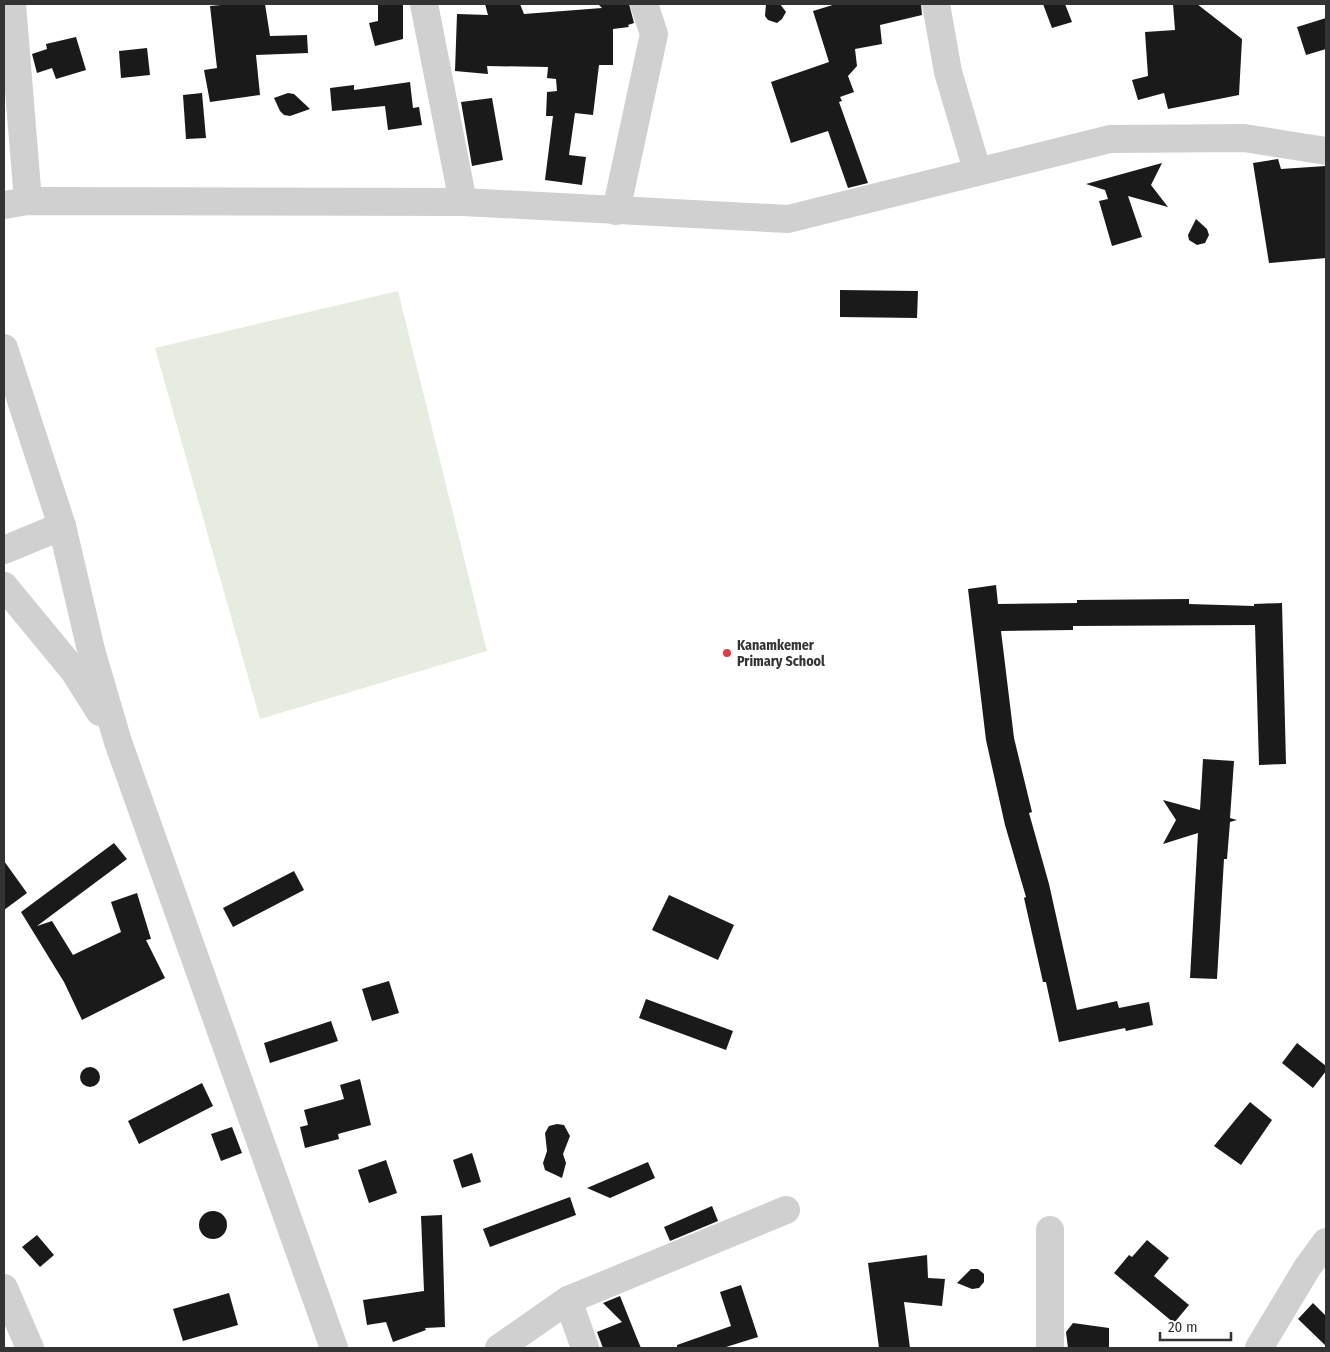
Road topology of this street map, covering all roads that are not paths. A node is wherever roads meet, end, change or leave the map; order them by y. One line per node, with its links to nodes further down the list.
1 (12, 4): 8 (street)
2 (424, 4): 7 (street)
3 (644, 4): 9 (street)
4 (936, 4): 6 (street)
5 (1326, 152): 6 (street)
6 (977, 170): 9 (street)
7 (463, 202): 8 (street); 9 (street)
8 (16, 203)
9 (616, 211)
10 (4, 348): 11 (street)
11 (62, 526): 12 (street); 14 (street)
12 (4, 550)
13 (4, 586): 14 (street)
14 (118, 742): 21 (street)
15 (786, 1210): 19 (street)
16 (1050, 1230): 24 (street)
17 (1326, 1242): 25 (street)
18 (4, 1288): 20 (street)
19 (568, 1300): 22 (street); 23 (street)
20 (30, 1348)
21 (334, 1348)
22 (499, 1348)
23 (585, 1348)
24 (1050, 1348)
25 (1259, 1348)

